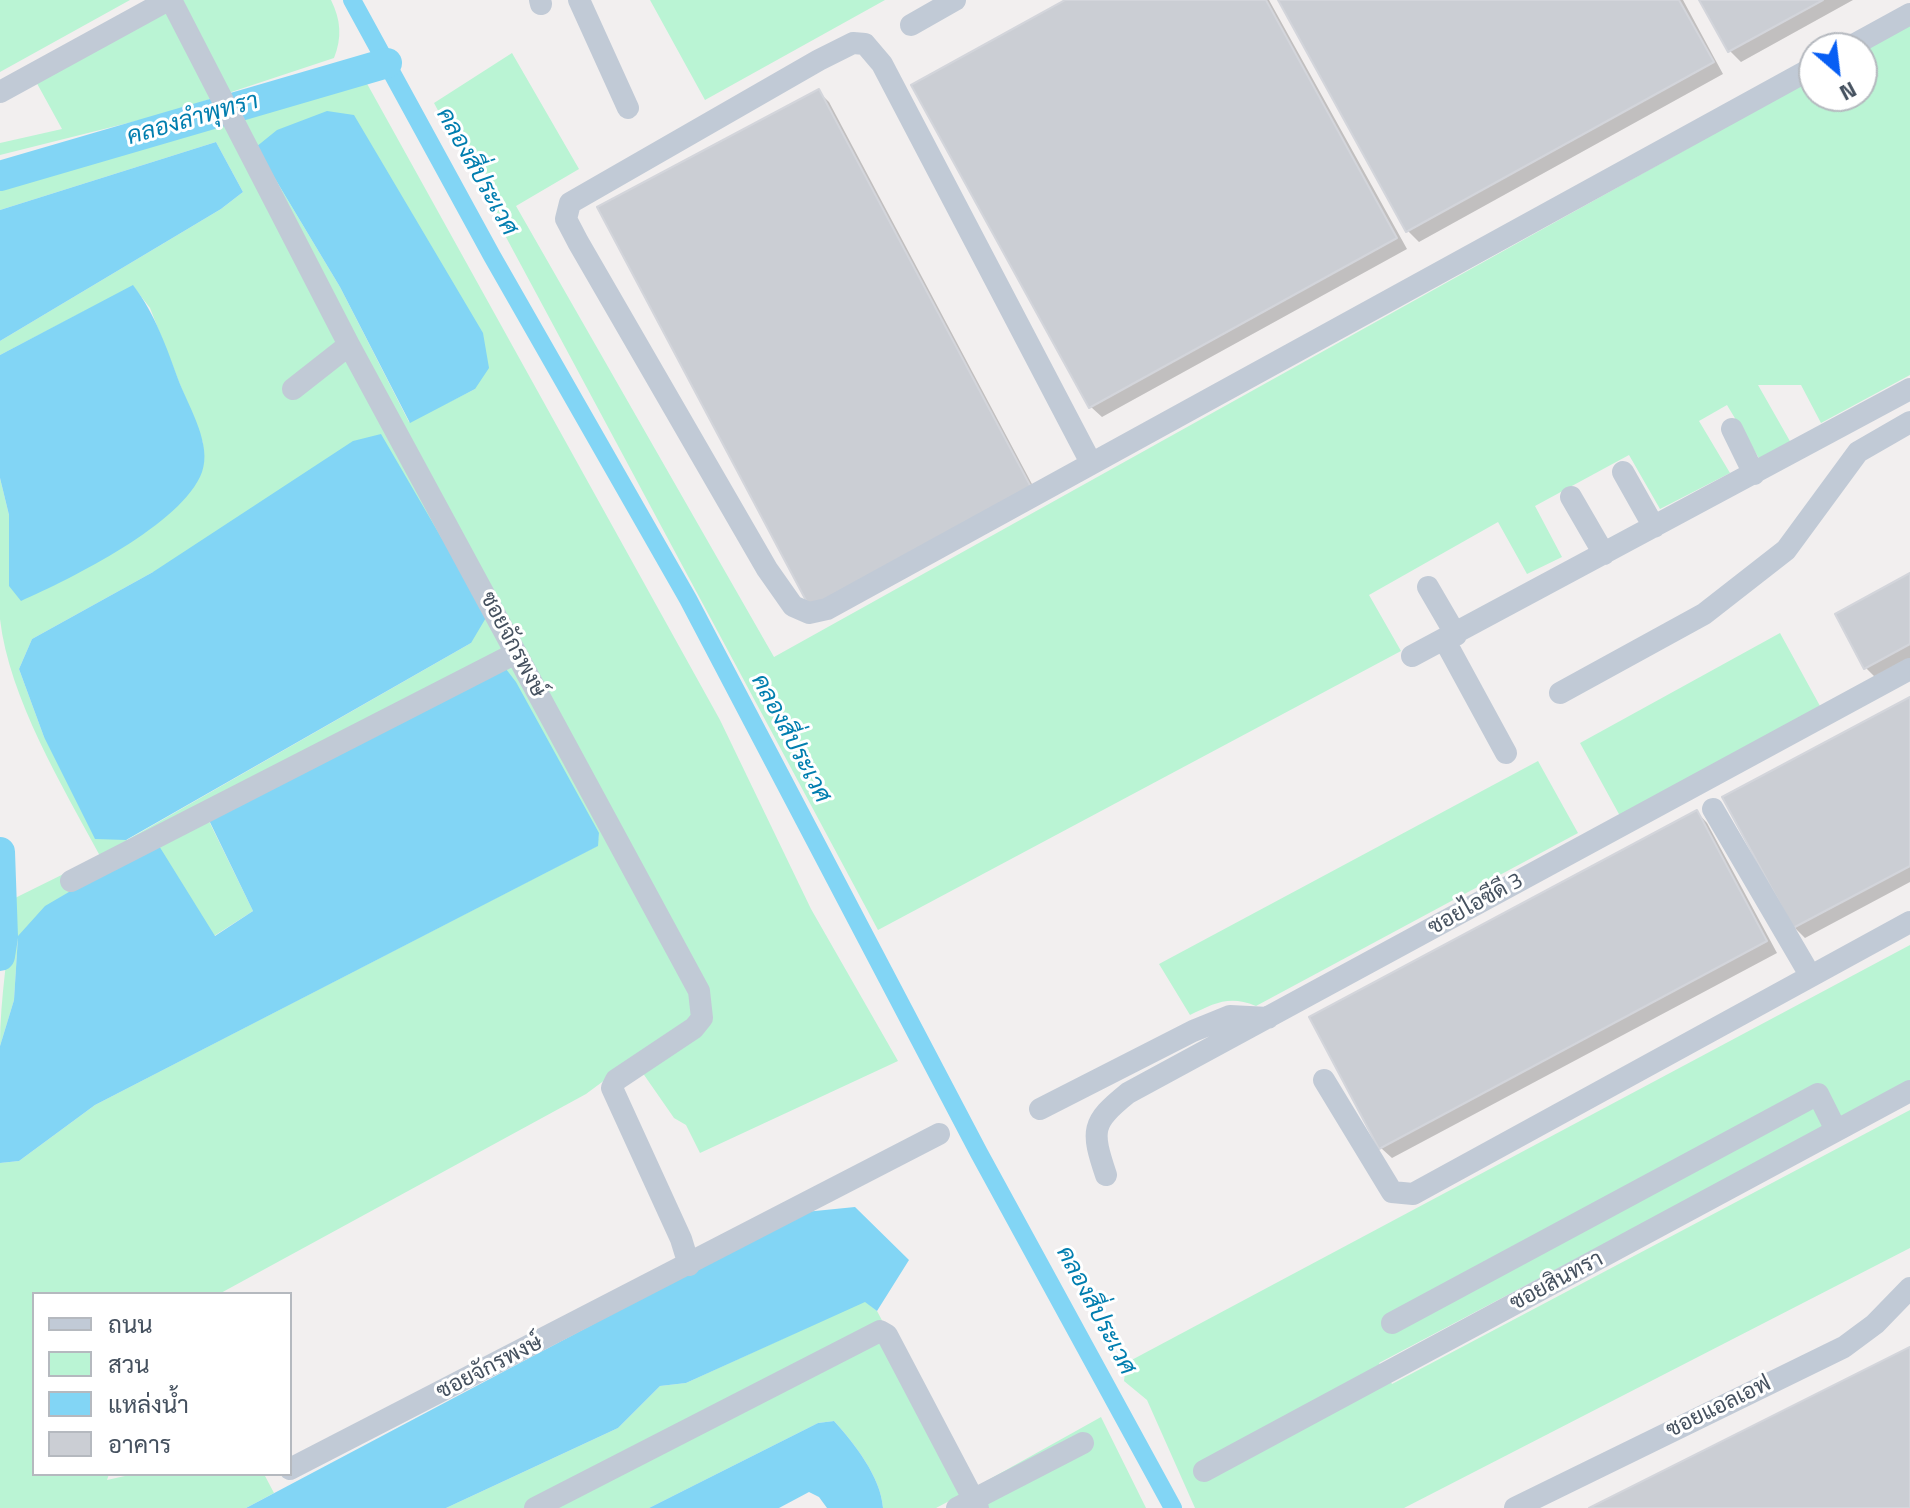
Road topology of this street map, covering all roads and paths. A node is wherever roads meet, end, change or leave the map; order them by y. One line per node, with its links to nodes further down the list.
1 (170, 0): 8 (street); 10 (street, ซอยจักรพงษ์)
2 (579, 0): 9 (street)
3 (955, 0): 5 (street)
4 (1910, 14): 6 (street)
5 (911, 25)
6 (1877, 32)
7 (1798, 76): 15 (street)
8 (0, 92)
9 (628, 108)
10 (349, 345): 11 (street); 23 (street, ซอยจักรพงษ์)
11 (293, 389)
12 (1910, 389): 17 (street)
13 (1909, 425): 26 (street)
14 (1732, 429): 17 (street)
15 (1090, 461): 15 (street)
16 (1623, 472): 19 (street)
17 (1754, 474): 19 (street)
18 (1571, 497): 20 (street)
19 (1654, 527): 20 (street)
20 (1604, 554): 22 (street)
21 (1428, 587): 22 (street)
22 (1450, 638): 24 (street); 27 (street)
23 (516, 653): 29 (street); 39 (street, ซอยจักรพงษ์)
24 (1412, 656)
25 (1910, 669): 32 (street, ซอยไอซีดี 3)
26 (1560, 693)
27 (1506, 753)
28 (1713, 809): 31 (street)
29 (71, 881)
30 (1910, 922): 31 (street)
31 (1810, 975): 33 (street)
32 (1268, 1018): 35 (street); 38 (street, ซอยไอซีดี 3)
33 (1324, 1080)
34 (1910, 1091): 36 (street, ซอยสินทรา)
35 (1040, 1109)
36 (1835, 1128): 41 (street); 44 (street, ซอยสินทรา)
37 (939, 1134): 39 (street, ซอยจักรพงษ์)
38 (1106, 1175)
39 (689, 1265): 43 (street, ซอยจักรพงษ์)
40 (1910, 1288): 47 (street, ซอยแอลเอฟ)
41 (1392, 1323)
42 (1083, 1443): 45 (street)
43 (292, 1468)
44 (1204, 1471)
45 (969, 1505): 46 (street)
46 (535, 1508)
47 (1515, 1508)

